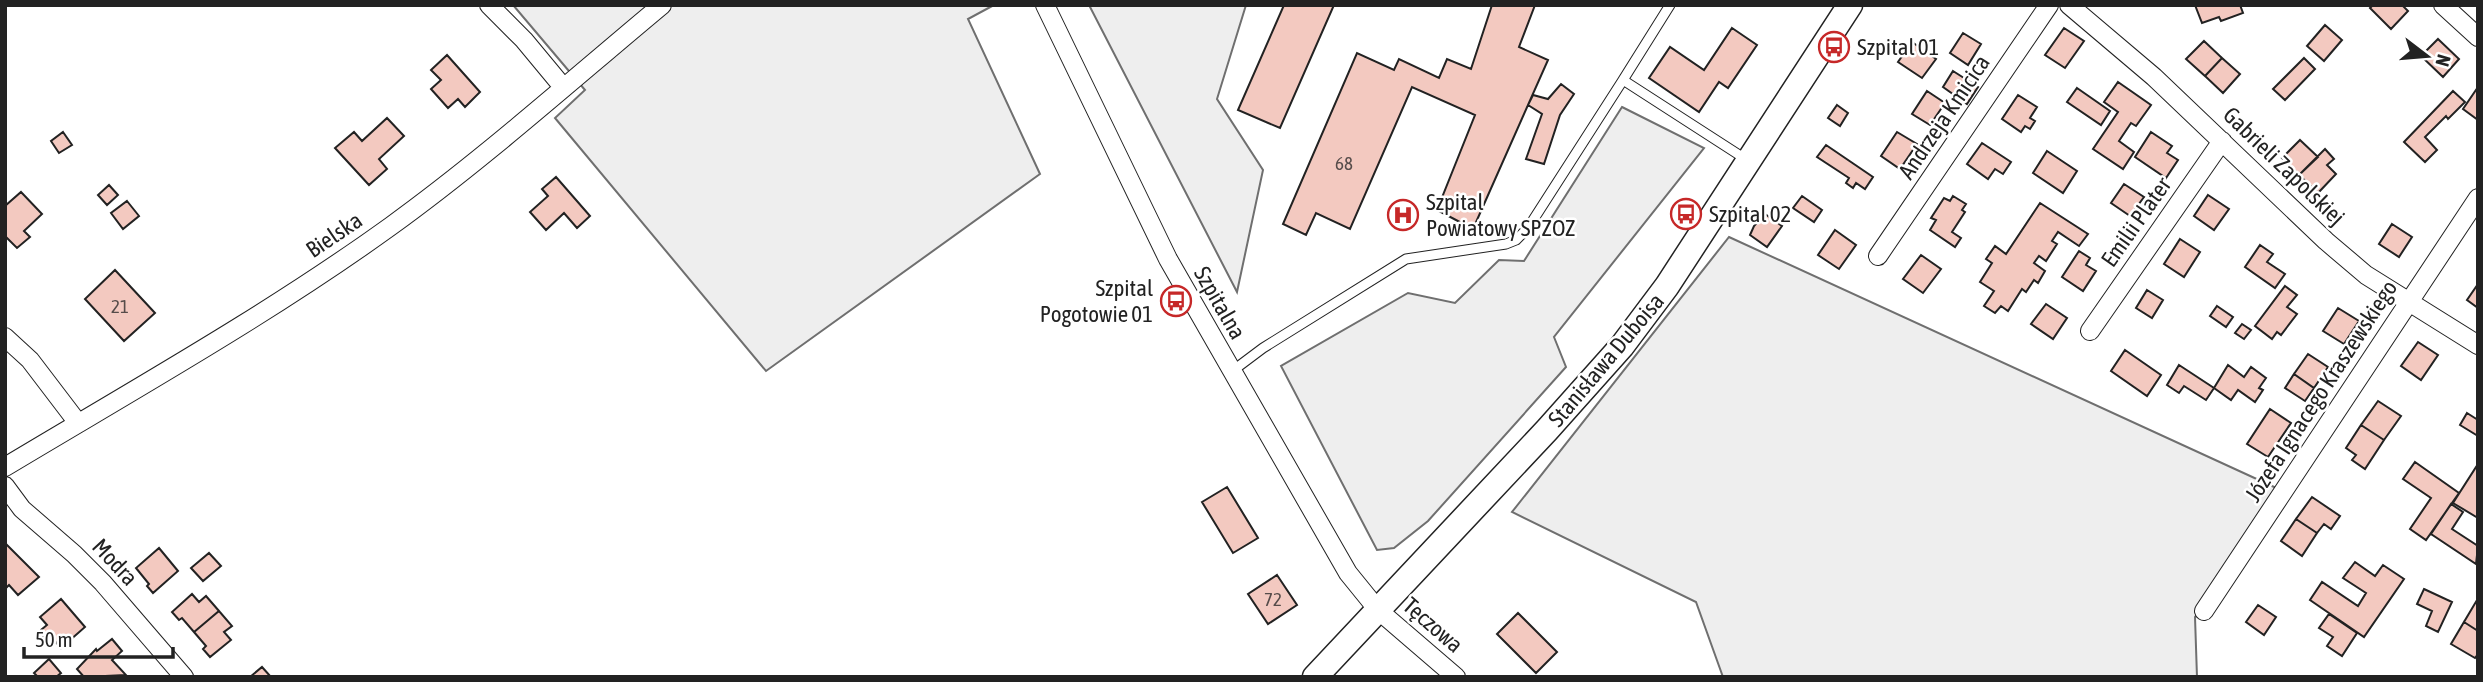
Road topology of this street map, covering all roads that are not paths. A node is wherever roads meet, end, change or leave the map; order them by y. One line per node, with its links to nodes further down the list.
1 (489, 5): 11 (street)
2 (662, 5): 11 (street, Bielska)
3 (1045, 5): 20 (street, Szpitalna)
4 (1670, 5): 10 (lane)
5 (1850, 5): 13 (street, Stanisława Duboisa)
6 (2049, 5): 15 (street, Andrzeja Kmicica)
7 (2069, 5): 12 (street, Gabrieli Zapolskiej)
8 (2443, 5): 9 (street)
9 (2478, 37)
10 (1623, 80): 13 (lane); 20 (lane)
11 (563, 87): 21 (street, Bielska)
12 (2222, 141): 16 (street, Gabrieli Zapolskiej); 17 (street, Emilii Plater)
13 (1749, 161): 24 (street, Stanisława Duboisa)
14 (2478, 198): 16 (street, Józefa Ignacego Kraszewskiego)
15 (1878, 256)
16 (2407, 302): 19 (street, Gabrieli Zapolskiej); 25 (street, Józefa Ignacego Kraszewskiego)
17 (2090, 331)
18 (5, 337): 21 (street)
19 (2478, 345)
20 (1231, 372): 24 (street, Szpitalna)
21 (78, 423): 22 (street, Bielska)
22 (5, 467)
23 (5, 486): 26 (street, Modra)
24 (1378, 610): 27 (street, Stanisława Duboisa); 28 (street, Tęczowa)
25 (2204, 611)
26 (184, 677)
27 (1315, 677)
28 (1456, 677)

